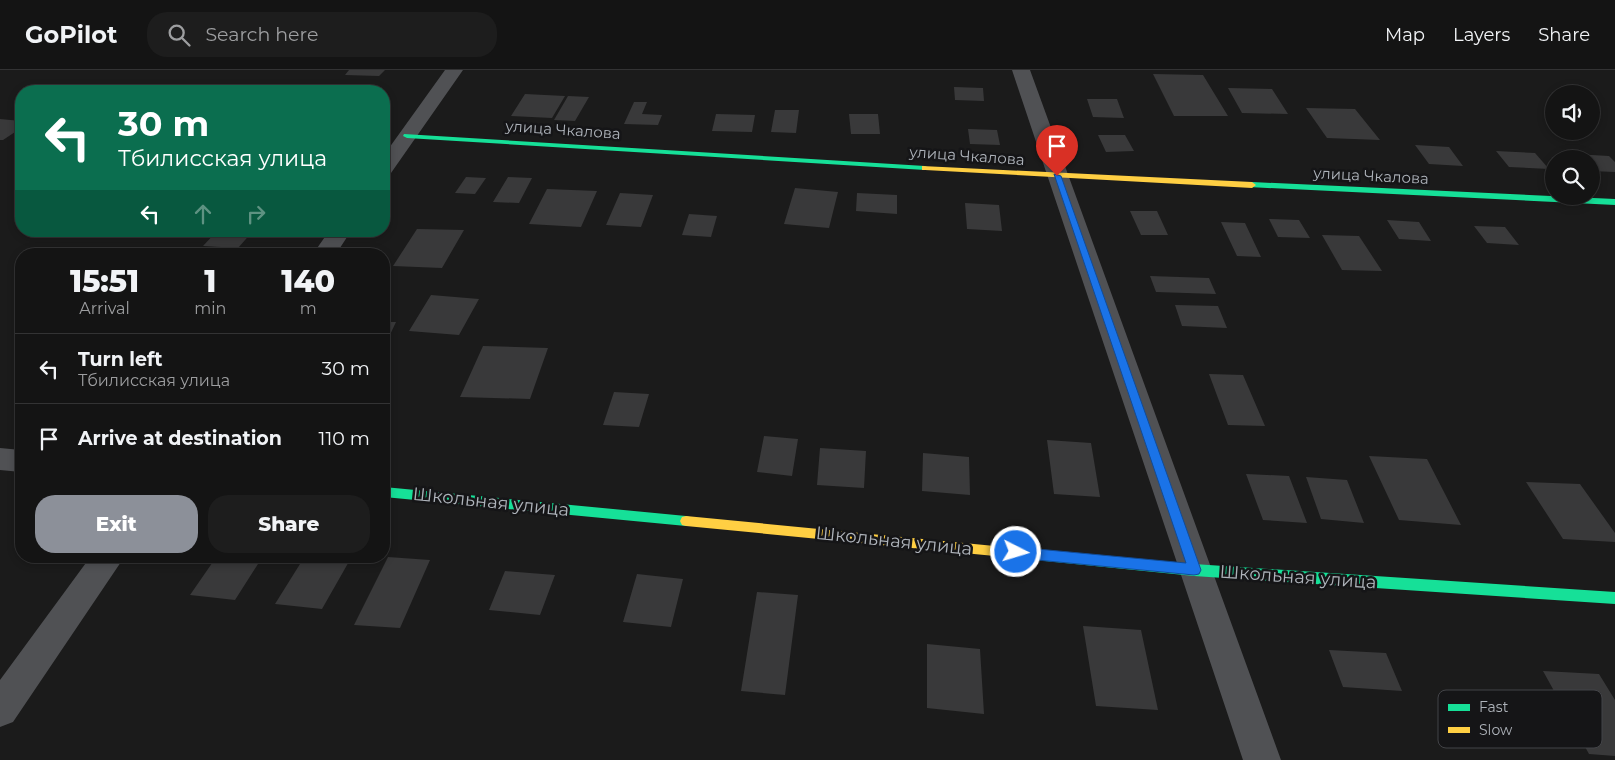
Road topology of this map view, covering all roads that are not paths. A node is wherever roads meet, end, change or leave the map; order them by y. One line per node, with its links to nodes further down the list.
1 (454, 70): 3 (street)
2 (1021, 70): 5 (street)
3 (407, 136): 4 (street); 5 (street, улица Чкалова)
4 (390, 160)
5 (1057, 176): 6 (street, улица Чкалова); 13 (street)
6 (1615, 202)
7 (336, 237): 8 (street)
8 (328, 248)
9 (0, 459): 10 (street)
10 (15, 460)
11 (390, 493): 13 (street, Школьная улица)
12 (104, 563): 15 (street)
13 (1194, 570): 14 (street, Школьная улица); 16 (street)
14 (1615, 598)
15 (0, 710)
16 (1262, 760)

